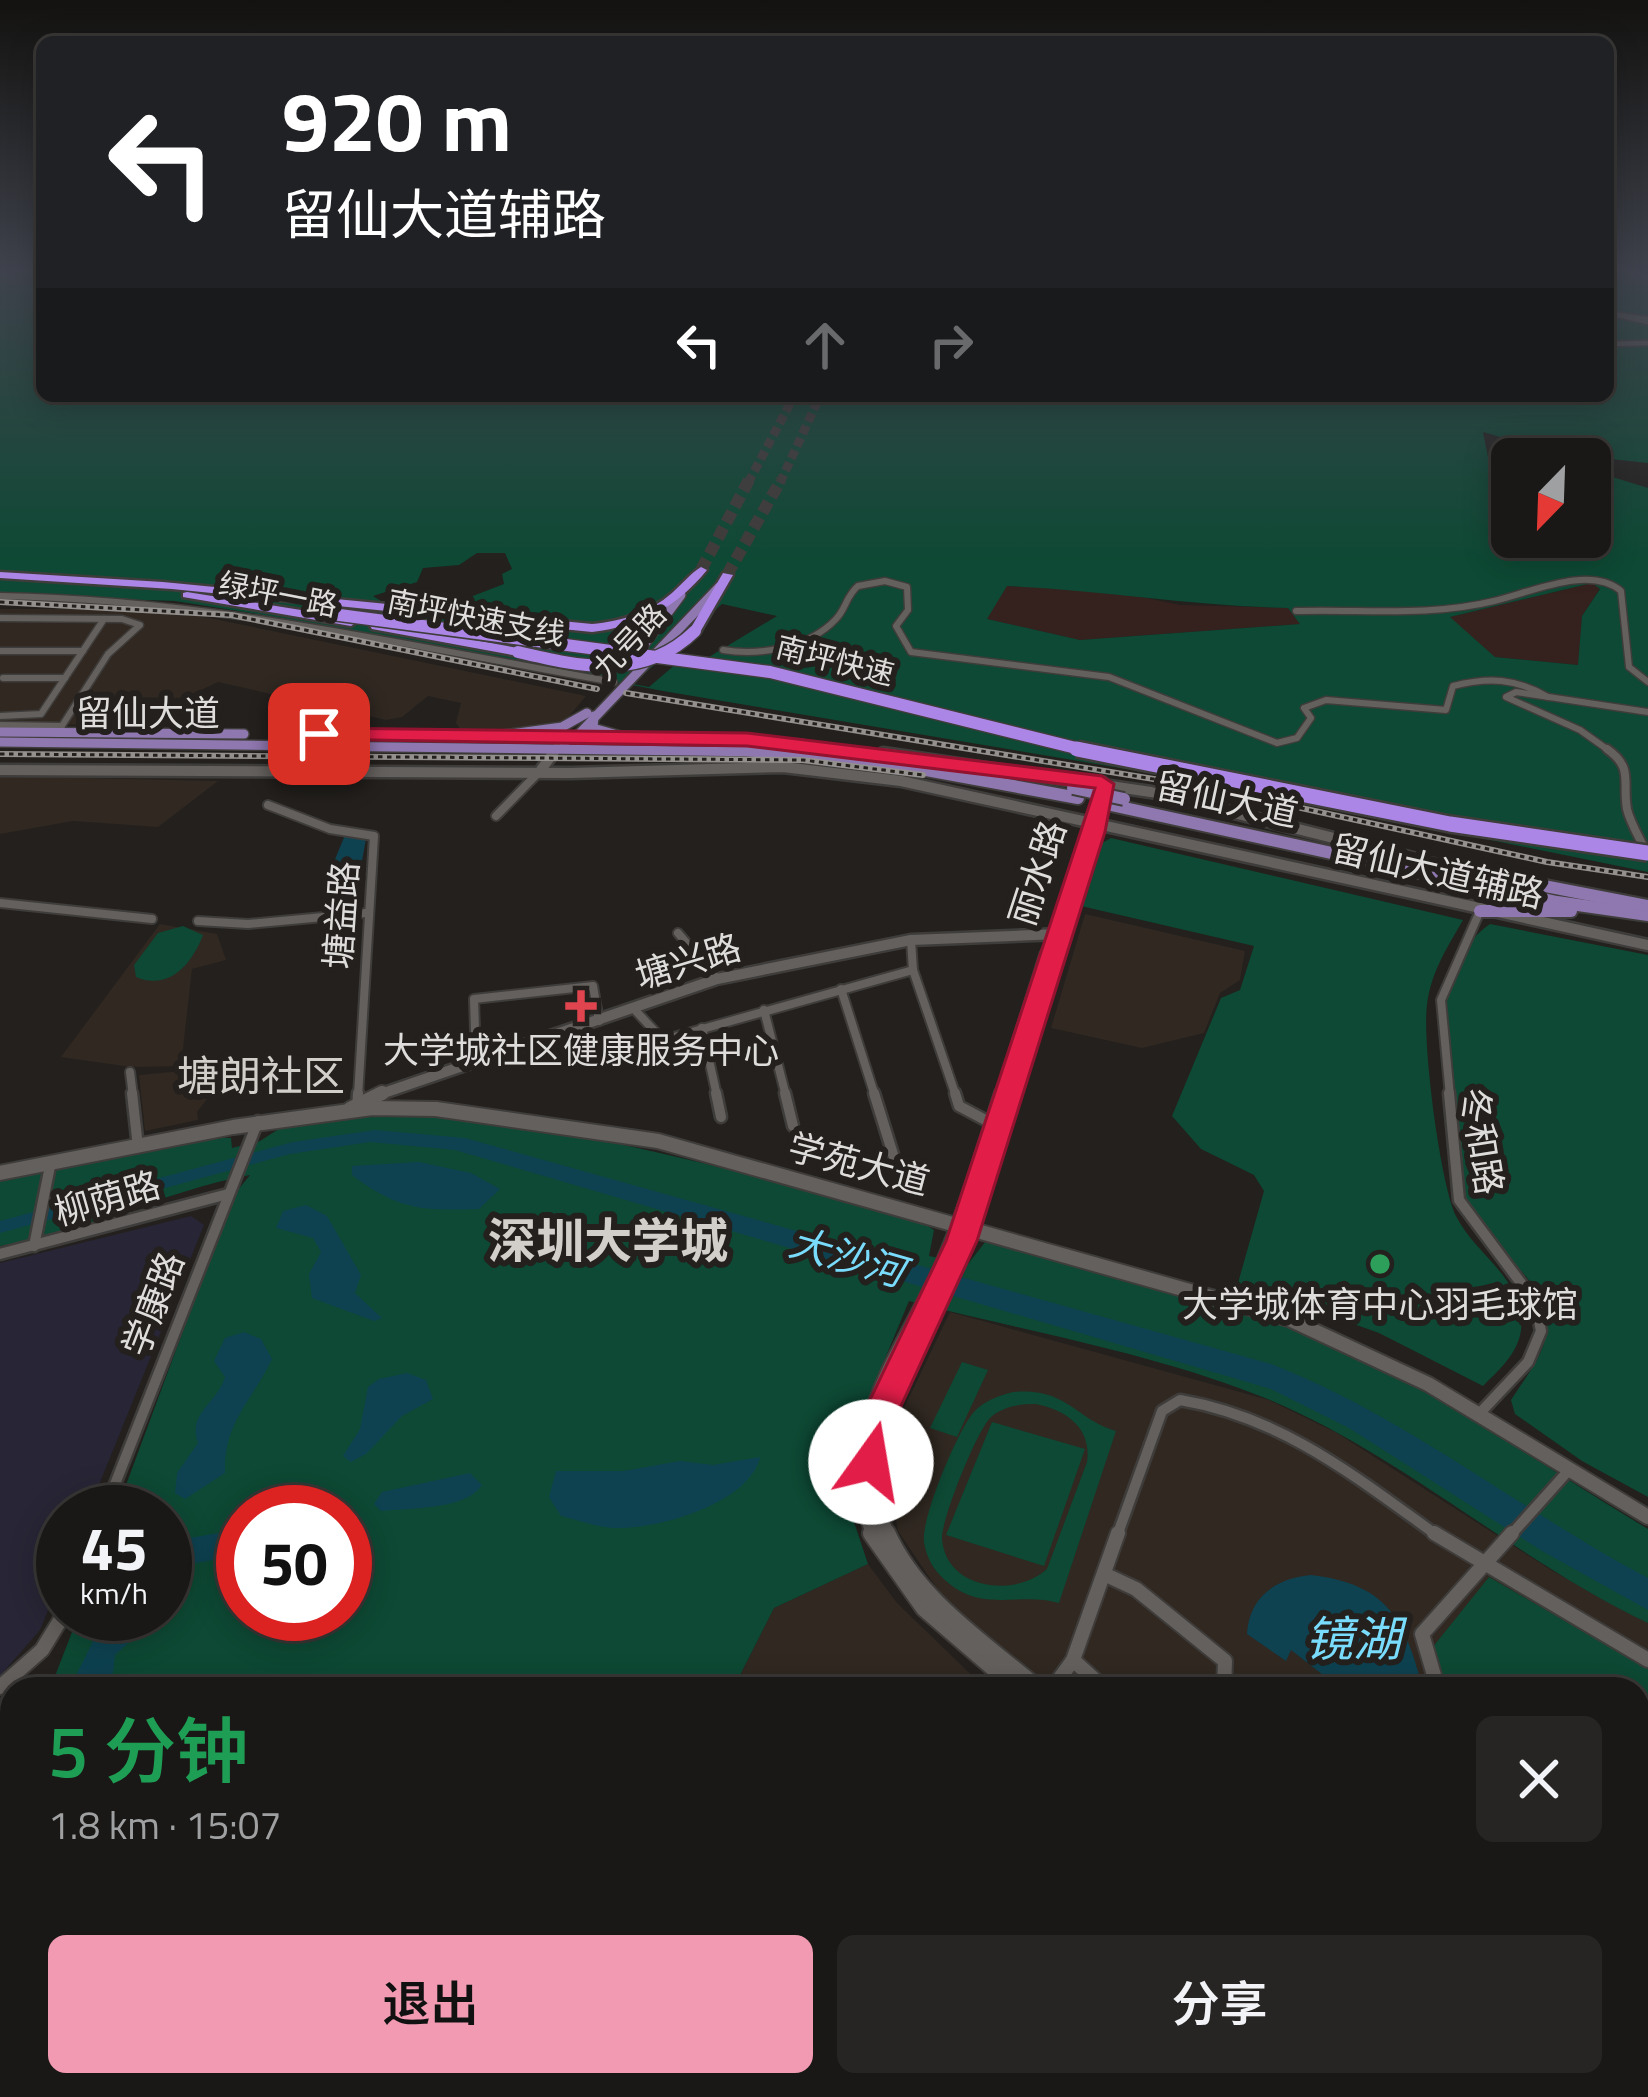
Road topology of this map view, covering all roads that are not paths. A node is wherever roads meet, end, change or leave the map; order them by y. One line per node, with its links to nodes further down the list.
1 (701, 570): 5 (highway, 南坪快速支线)
2 (0, 579): 4 (highway, 南坪快速)
3 (723, 581): 11 (highway, 南坪快速支线, bridge); 21 (main road, 九号路)
4 (169, 589): 5 (highway, 南坪快速支线); 7 (highway, 南坪快速); 11 (highway, 南坪快速支线)
5 (681, 595): 15 (main road, 九号路)
6 (0, 596): 15 (street, 绿坪一路)
7 (336, 610): 39 (highway, 南坪快速, bridge); 40 (highway, 南坪快速, bridge)
8 (1296, 611): 18 (street)
9 (0, 619): 10 (street)
10 (104, 619): 14 (street); 23 (street)
11 (440, 635): 15 (highway)
12 (724, 650): 19 (street)
13 (0, 651): 14 (street)
14 (83, 652): 17 (street)
15 (618, 677): 21 (main road, 九号路)
16 (3, 678): 17 (street)
17 (65, 678): 22 (street)
18 (1648, 682)
19 (1548, 697): 20 (street); 40 (street)
20 (1648, 712)
21 (591, 714): 24 (main road); 25 (main road); 26 (main road, 九号路)
22 (0, 725): 23 (main road, 留仙大道)
23 (60, 729): 24 (main road, 留仙大道)
24 (503, 735): 26 (main road, 留仙大道)
25 (621, 736): 26 (main road, 留仙大道); 30 (main road, 留仙大道)
26 (568, 739): 28 (main road, 留仙大道); 31 (main road); 34 (main road, 留仙大道)
27 (326, 743): 28 (main road, 留仙大道); 29 (main road, 留仙大道); 29 (main road)
28 (523, 744): 31 (main road)
29 (0, 746)
30 (883, 753): 33 (main road, 留仙大道辅路); 34 (main road, 留仙大道)
31 (542, 767): 32 (main road, 留仙大道辅路); 37 (street); 38 (main road, 留仙大道辅路); 38 (main road, 留仙大道辅路)
32 (0, 768)
33 (1102, 782): 38 (main road, 丽水路); 41 (main road, 留仙大道辅路)
34 (1076, 793): 35 (main road, 留仙大道, bridge)
35 (1118, 802): 41 (main road, 留仙大道); 46 (main road, 留仙大道)
36 (268, 805): 45 (street, 塘益路)
37 (496, 816)
38 (1092, 822): 44 (main road, 留仙大道辅路); 51 (main road, 丽水路)
39 (1648, 843)
40 (1648, 855)
41 (1454, 870): 43 (main road, 留仙大道)
42 (0, 903): 48 (street)
43 (1648, 906)
44 (1486, 910): 46 (main road); 53 (main road, 留仙大道辅路); 78 (street, 冬和路)
45 (366, 913): 49 (street); 64 (street, 塘益路)
46 (1624, 913): 47 (main road, 留仙大道)
47 (1648, 916)
48 (152, 919)
49 (198, 921)
50 (678, 933): 55 (street)
51 (1056, 934): 52 (main road, 塘兴路); 67 (main road, 丽水路); 74 (main road, 丽水路)
52 (911, 940): 54 (street); 55 (main road, 塘兴路)
53 (1648, 943)
54 (913, 970): 56 (street); 67 (street)
55 (717, 980): 57 (main road, 塘兴路)
56 (841, 989): 58 (street); 70 (street)
57 (634, 1009): 59 (main road, 塘兴路); 60 (street)
58 (764, 1010): 60 (street); 68 (street)
59 (599, 1022): 61 (main road, 塘兴路); 61 (street)
60 (702, 1028): 65 (street)
61 (476, 1062): 63 (main road, 塘兴路)
62 (130, 1072): 69 (street)
63 (386, 1097): 64 (main road, 学苑大道); 74 (main road, 学苑大道)
64 (354, 1108): 66 (main road, 学苑大道); 74 (main road, 学苑大道)
65 (722, 1118)
66 (258, 1120): 69 (main road, 学苑大道); 73 (street, 学康路)
67 (991, 1123): 74 (main road, 丽水路)
68 (793, 1126)
69 (138, 1145): 71 (main road, 学苑大道); 72 (main road, 学苑大道)
70 (896, 1164)
71 (50, 1166): 72 (main road, 学苑大道); 75 (street)
72 (0, 1170)
73 (228, 1194): 75 (street, 柳荫路); 80 (street, 学康路)
74 (964, 1220): 77 (main road, 丽水路); 78 (main road, 学苑大道)
75 (34, 1245): 76 (street, 柳荫路)
76 (0, 1254)
77 (929, 1307): 88 (main road, 丽水路); 89 (main road, 丽水路)
78 (1482, 1411): 79 (main road, 学苑大道); 81 (main road, 学苑大道)
79 (1569, 1470): 81 (main road, 学苑大道); 82 (street)
80 (115, 1485)
81 (1648, 1513)
82 (1486, 1567): 83 (street); 86 (street); 93 (street)
83 (1104, 1574): 85 (street); 92 (street)
84 (48, 1641): 87 (street)
85 (1073, 1660): 90 (street); 91 (street)
86 (1648, 1660)
87 (11, 1677)
88 (1006, 1677)
89 (1023, 1677)
90 (1061, 1677)
91 (1092, 1677)
92 (1224, 1677)
93 (1435, 1677)

